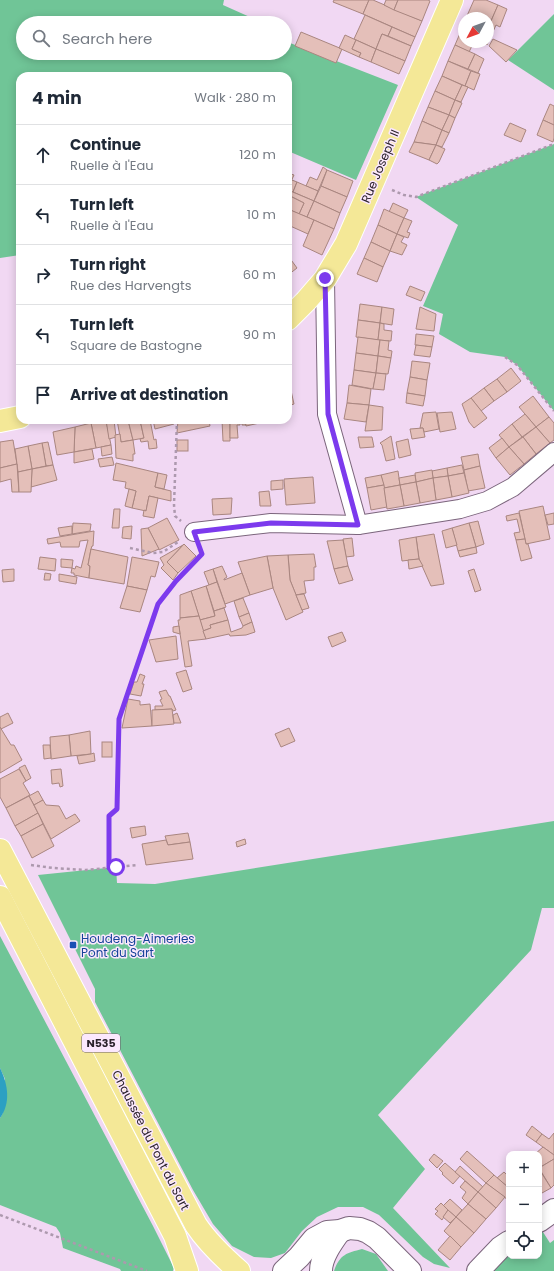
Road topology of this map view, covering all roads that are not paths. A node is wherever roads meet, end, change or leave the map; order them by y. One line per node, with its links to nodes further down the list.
1 (452, 0): 2 (main road, Rue Joseph II)
2 (325, 278): 3 (main road, Rue Joseph II); 7 (street)
3 (292, 315)
4 (16, 418): 5 (main road)
5 (0, 421)
6 (554, 452): 7 (street)
7 (358, 525): 8 (street)
8 (194, 532)
9 (3, 856): 16 (main road, Chaussée du Pont du Sart / N535)
10 (0, 897): 15 (main road, Chaussée du Pont du Sart / N535)
11 (554, 1210): 12 (street)
12 (542, 1219)
13 (340, 1231): 17 (street); 18 (street); 19 (street)
14 (506, 1244): 20 (street)
15 (187, 1271)
16 (239, 1271)
17 (284, 1271)
18 (321, 1271)
19 (410, 1271)
20 (478, 1271)

